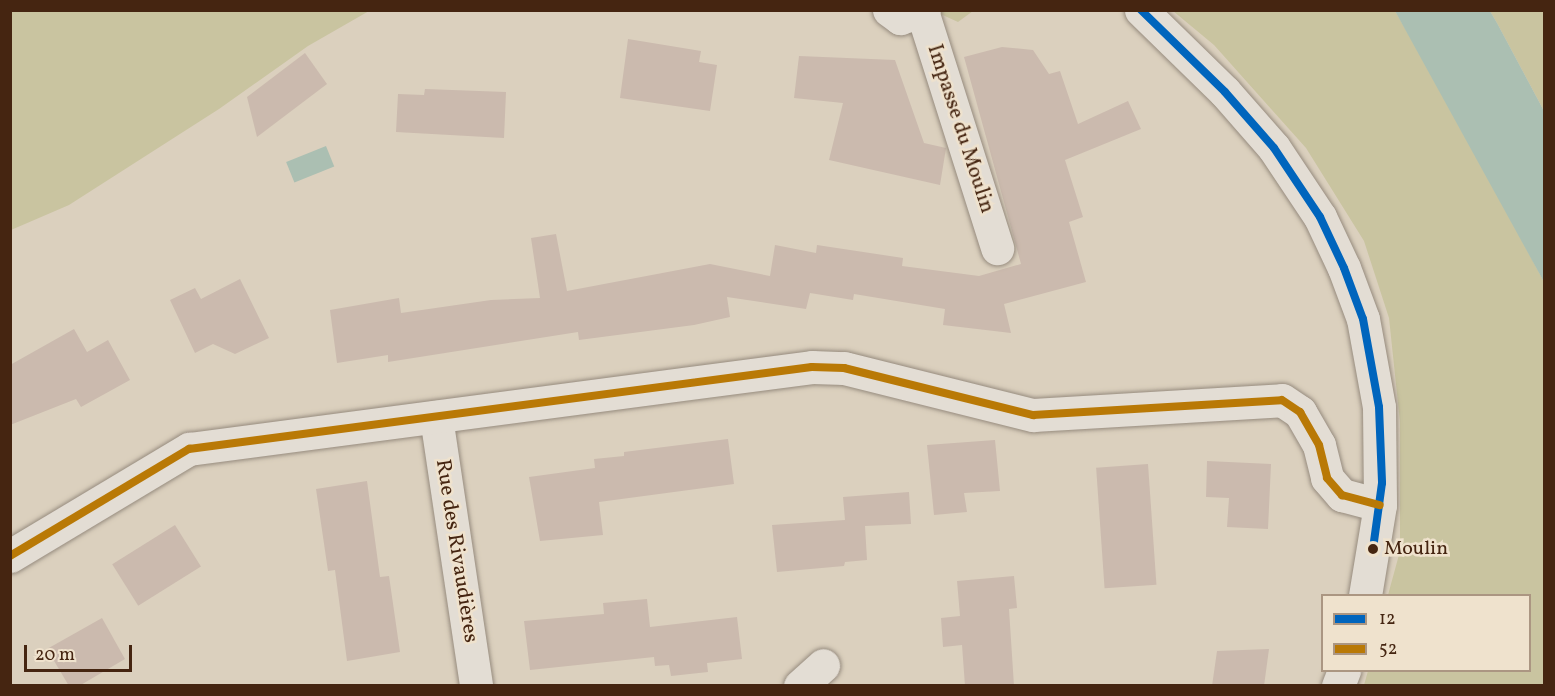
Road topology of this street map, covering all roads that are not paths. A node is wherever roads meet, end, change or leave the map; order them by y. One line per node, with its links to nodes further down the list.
1 (890, 10): 3 (street, Impasse du Moulin)
2 (1141, 10): 6 (street)
3 (923, 11): 4 (street, Impasse du Moulin)
4 (997, 248)
5 (435, 417): 6 (street); 7 (street); 9 (street, Rue des Rivaudières)
6 (1380, 505): 8 (street)
7 (10, 556)
8 (1365, 594)
9 (476, 686)

